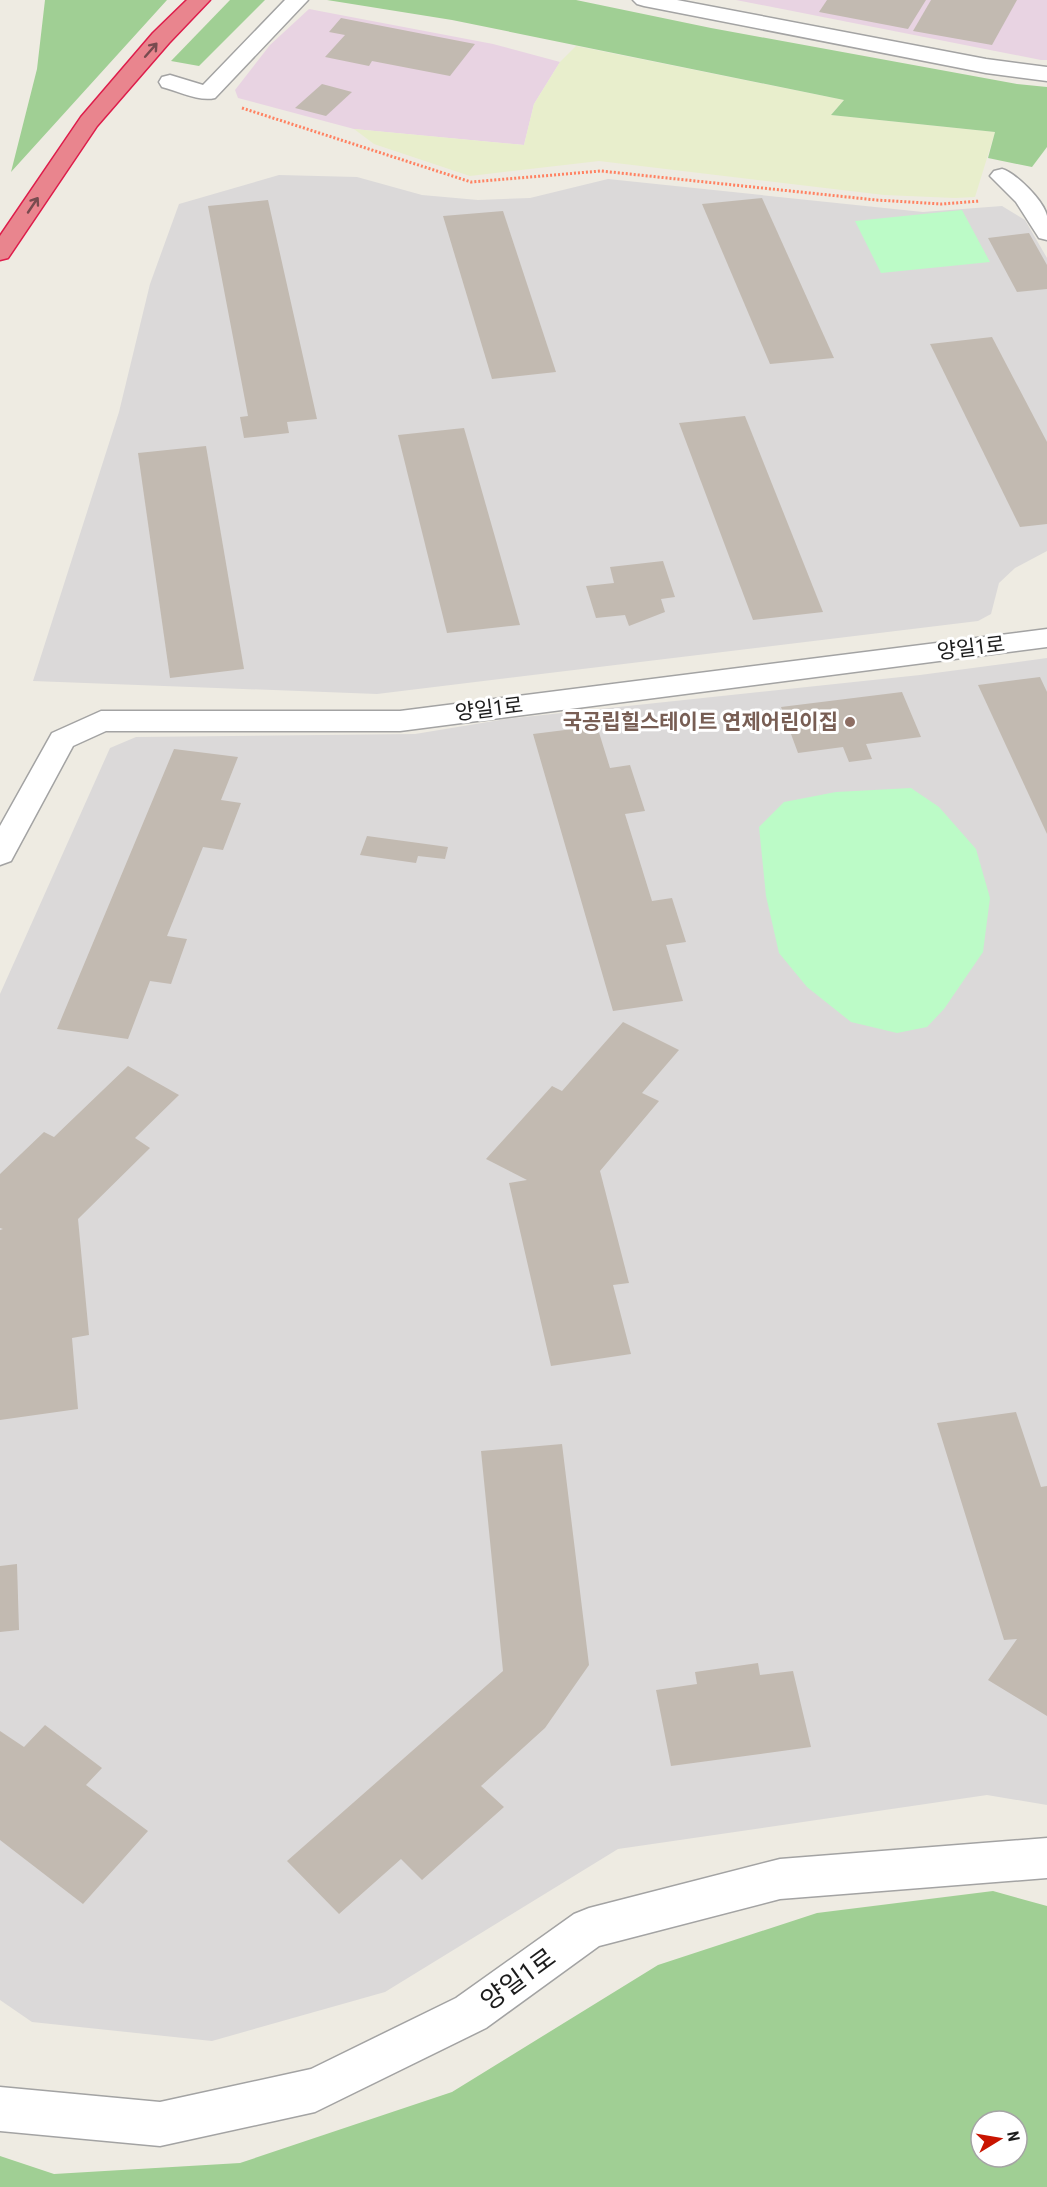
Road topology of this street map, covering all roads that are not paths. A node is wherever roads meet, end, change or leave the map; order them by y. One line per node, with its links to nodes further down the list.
1 (199, 0): 8 (highway, one-way to 1)
2 (297, 0): 5 (street)
3 (644, 0): 4 (street)
4 (1047, 74)
5 (170, 82)
6 (1002, 176): 7 (street)
7 (1047, 233)
8 (0, 253)
9 (1047, 638): 10 (street, 양일1로)
10 (0, 854)
11 (1047, 1858): 12 (street, 양일1로)
12 (0, 2109)

